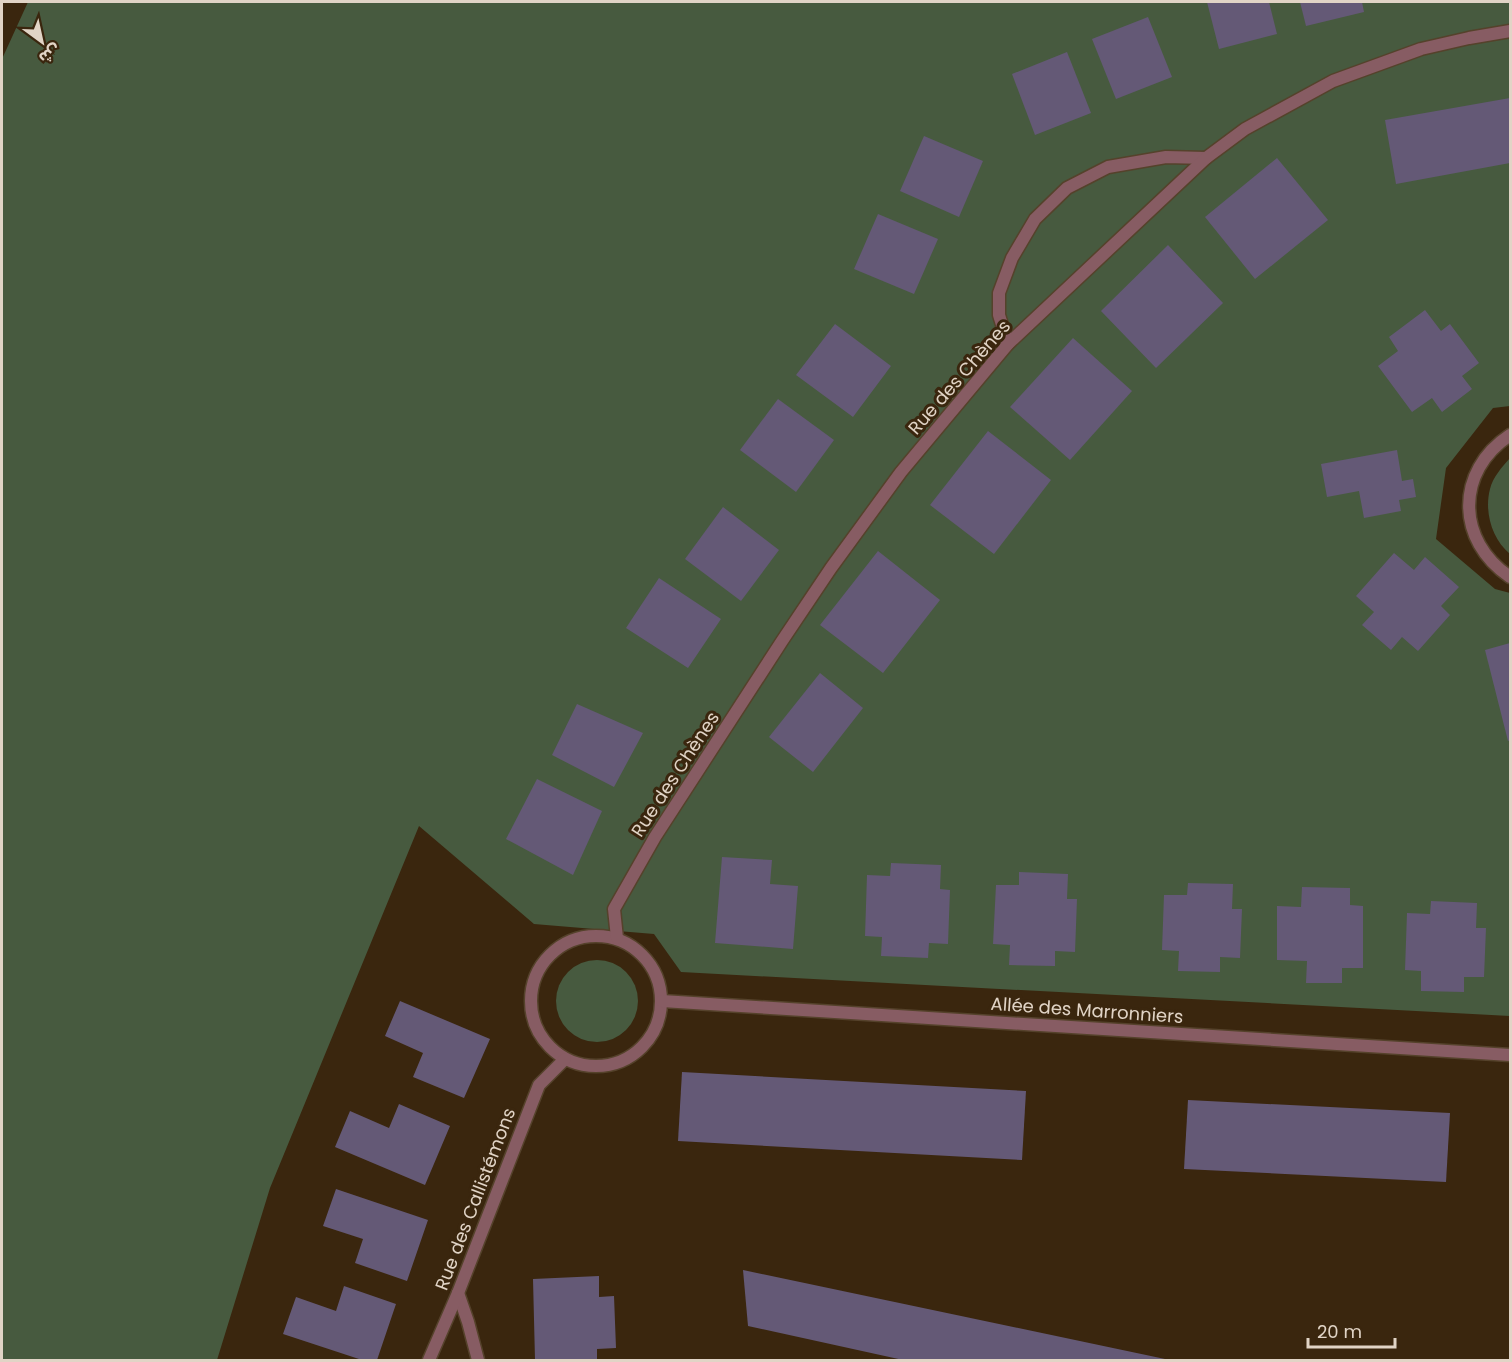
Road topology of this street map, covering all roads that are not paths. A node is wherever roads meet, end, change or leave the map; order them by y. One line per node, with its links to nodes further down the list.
1 (1510, 31): 2 (street, Rue des Chènes)
2 (1206, 158): 3 (street, Rue des Chènes); 3 (street)
3 (1008, 344): 6 (street, Rue des Chènes)
4 (1510, 435): 5 (street)
5 (1510, 577)
6 (617, 938): 7 (street); 9 (street)
7 (662, 1001): 8 (street, Allée des Marronniers); 9 (street)
8 (1510, 1055)
9 (566, 1059): 10 (street, Rue des Callistémons)
10 (458, 1293): 11 (street, Rue des Callistémons); 12 (street)
11 (429, 1360)
12 (478, 1360)

